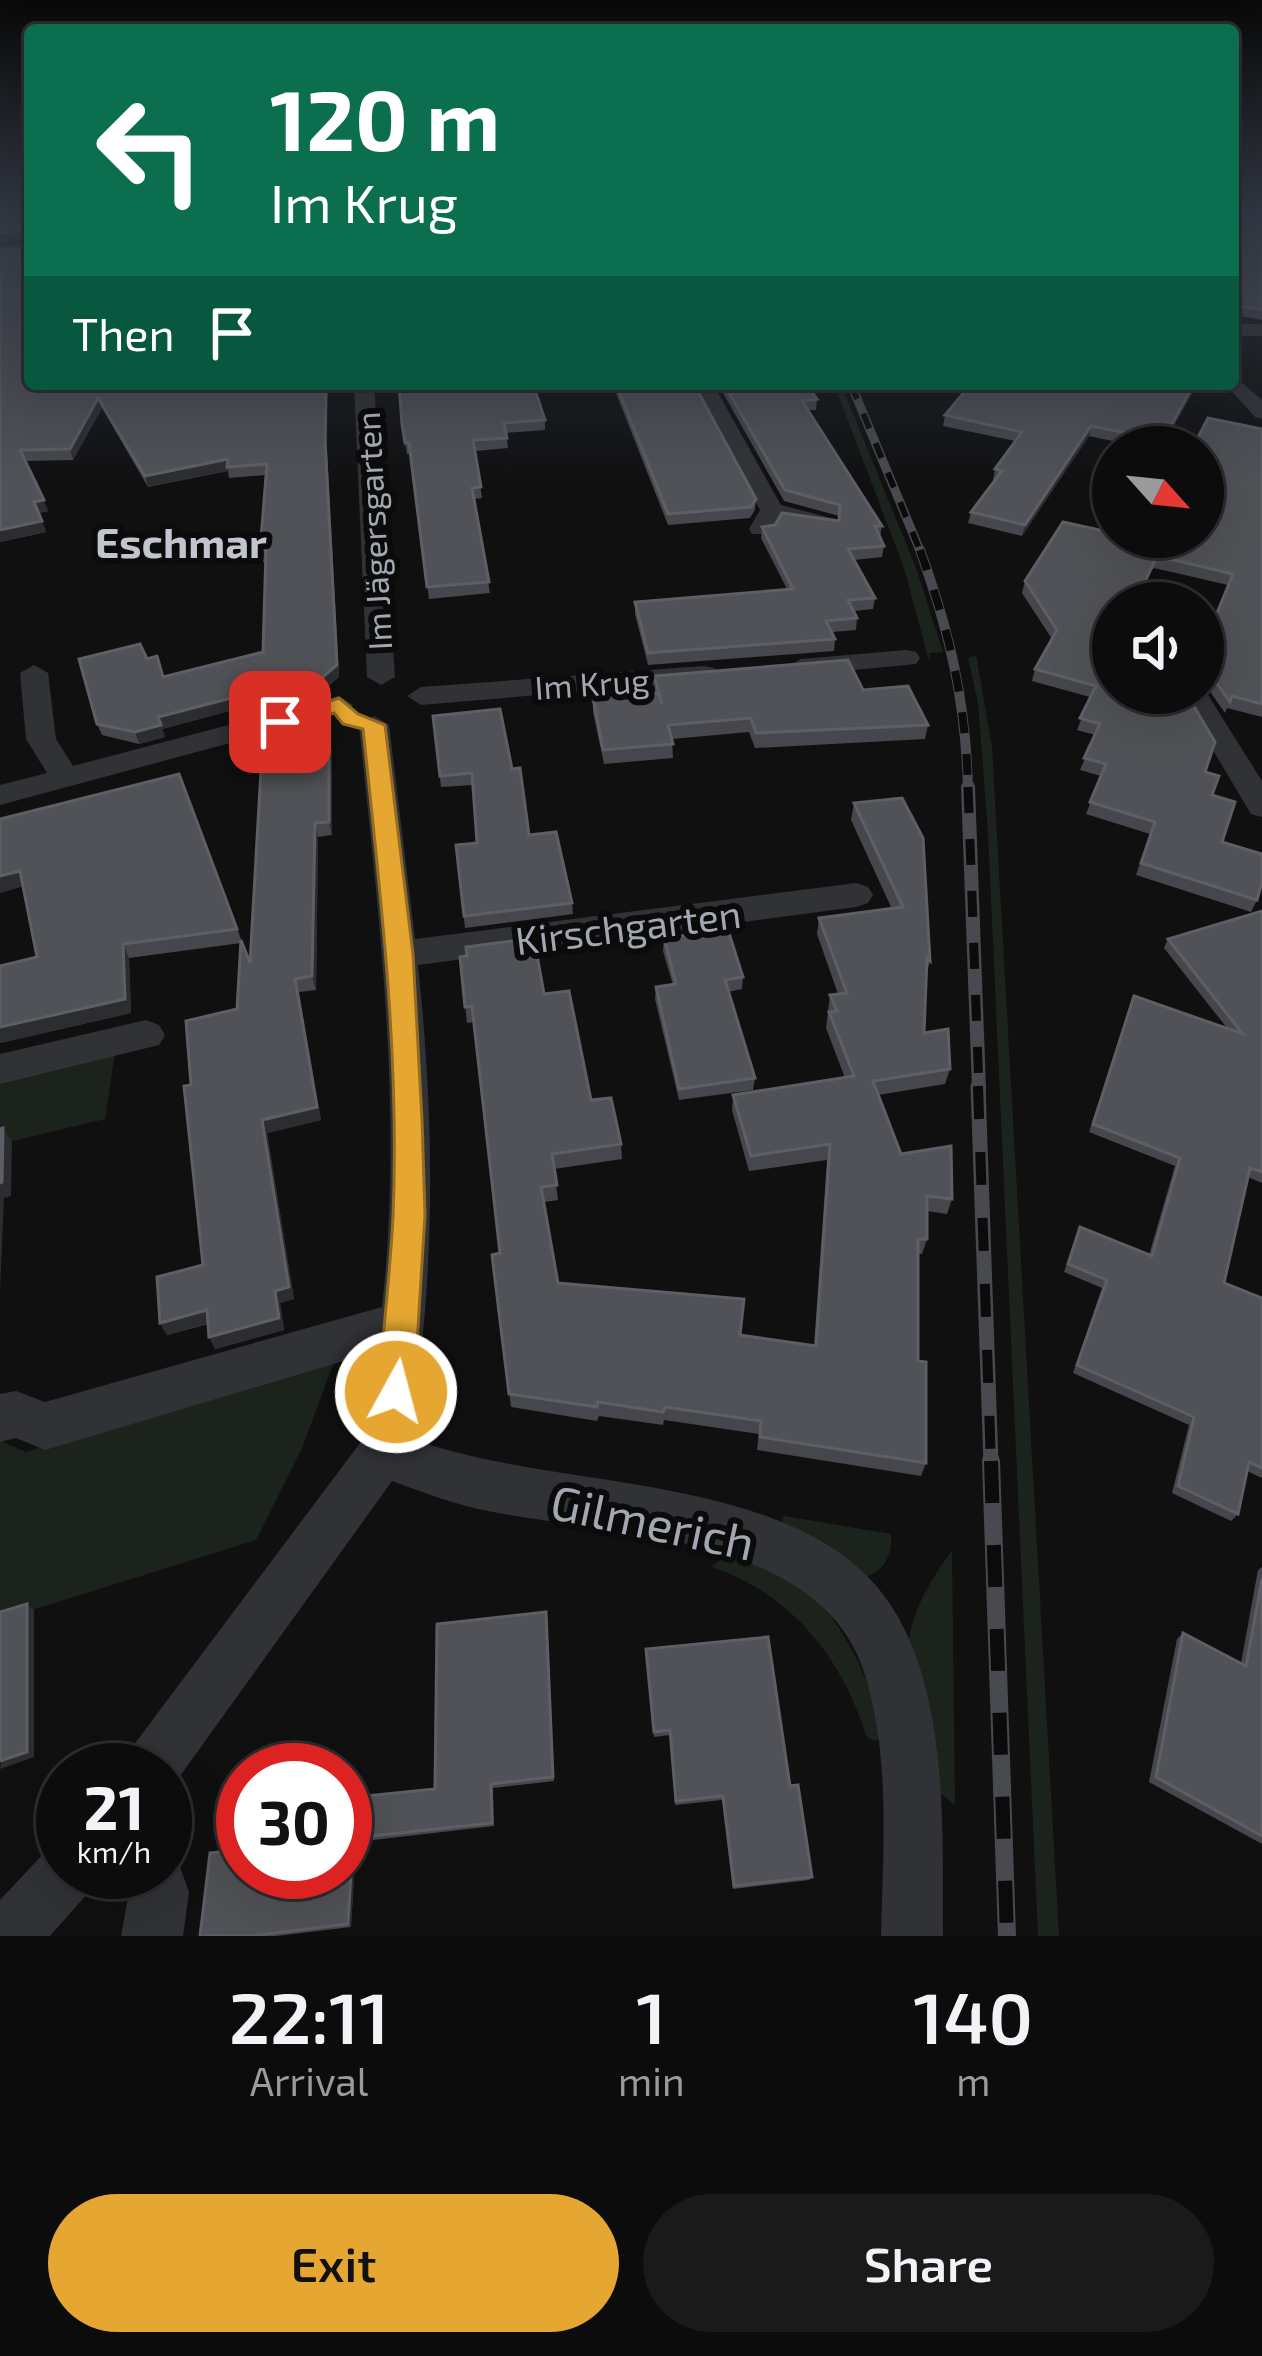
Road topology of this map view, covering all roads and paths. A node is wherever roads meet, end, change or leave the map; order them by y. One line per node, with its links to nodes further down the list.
1 (1239, 388): 4 (street)
2 (364, 390): 10 (street, Im Jägersgarten)
3 (706, 390): 5 (street)
4 (1262, 413)
5 (827, 524)
6 (907, 658): 7 (street)
7 (768, 669)
8 (722, 673): 11 (street, Im Krug)
9 (34, 674): 15 (street)
10 (381, 677): 11 (street); 12 (street)
11 (421, 696): 14 (street)
12 (339, 705): 14 (street); 15 (street)
13 (1206, 714): 17 (street)
14 (374, 725): 19 (street)
15 (65, 776): 16 (street)
16 (0, 794)
17 (1262, 807)
18 (856, 896): 19 (street, Kirschgarten)
19 (400, 954): 22 (street)
20 (146, 1035): 21 (street)
21 (0, 1070)
22 (404, 1322): 23 (street); 24 (street)
23 (0, 1418)
24 (382, 1453): 25 (street); 30 (street, Gilmerich)
25 (170, 1743)
26 (43, 1899): 28 (street)
27 (158, 1899): 29 (street)
28 (9, 1936)
29 (152, 1936)
30 (912, 1936)

